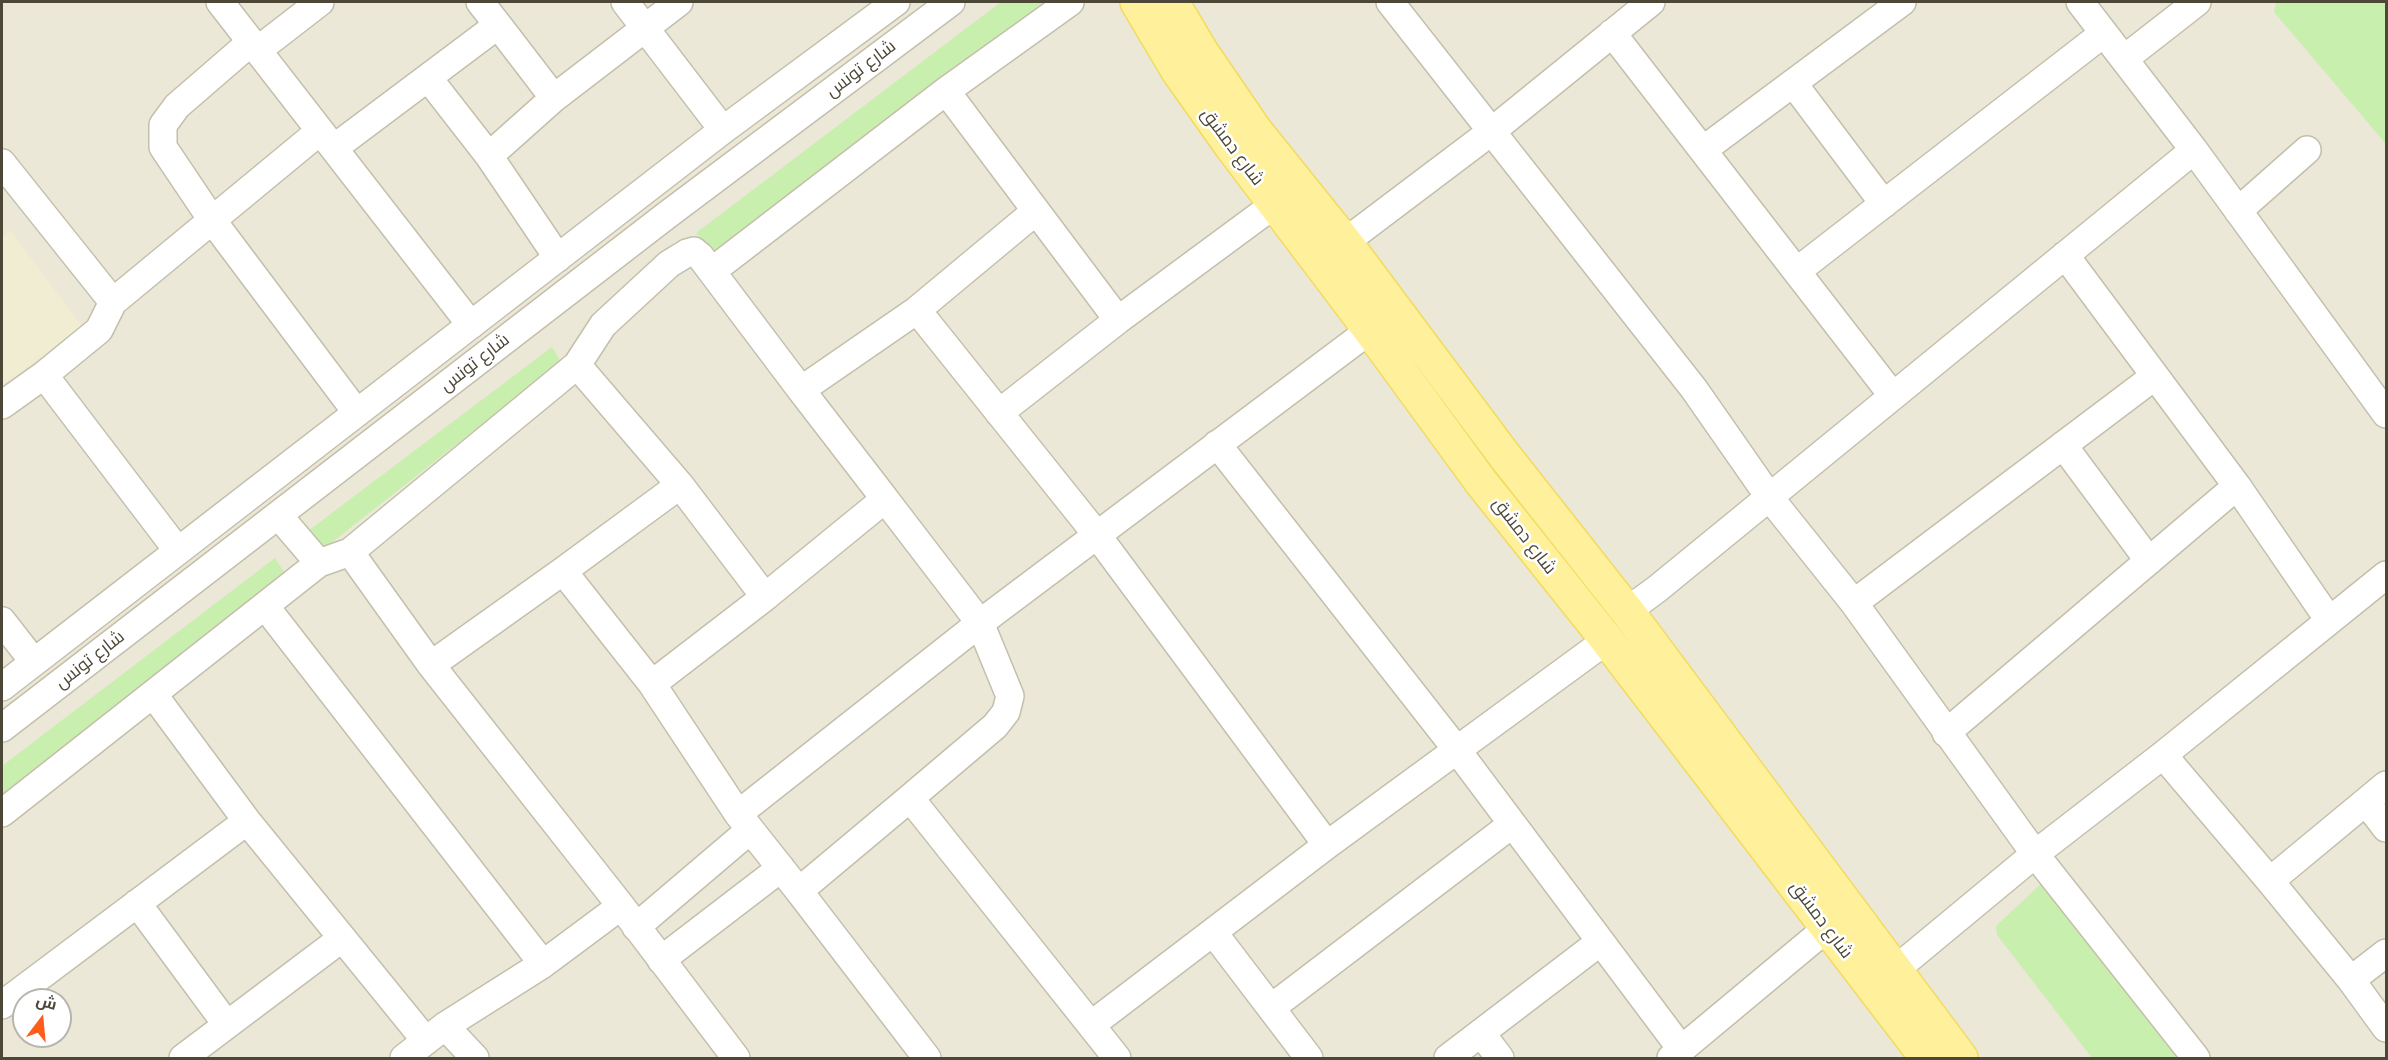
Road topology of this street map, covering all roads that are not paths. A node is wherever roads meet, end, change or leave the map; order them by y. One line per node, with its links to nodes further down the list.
1 (220, 2): 20 (street)
2 (320, 2): 20 (street)
3 (480, 2): 16 (street)
4 (625, 2): 17 (street)
5 (679, 2): 17 (street)
6 (951, 2): 38 (street, شارع تونس)
7 (1070, 2): 24 (street)
8 (1137, 2): 34 (main road, شارع دمشق)
9 (1172, 2): 40 (main road, شارع دمشق)
10 (1651, 2): 18 (street)
11 (1902, 2): 23 (street)
12 (2080, 2): 19 (street)
13 (2197, 2): 21 (street)
14 (889, 4): 26 (street, شارع تونس)
15 (1403, 6): 27 (street)
16 (498, 25): 22 (street); 25 (street)
17 (645, 28): 25 (street); 26 (street)
18 (1612, 33): 27 (street); 29 (street)
19 (2104, 33): 21 (street); 35 (street)
20 (254, 46): 28 (street); 39 (street)
21 (2124, 59): 30 (street)
22 (429, 79): 28 (street); 32 (street)
23 (1793, 83): 29 (street); 35 (street)
24 (946, 91): 36 (street); 44 (street)
25 (555, 98): 32 (street)
26 (723, 130): 43 (street, شارع تونس)
27 (1491, 130): 40 (street); 64 (street)
28 (327, 140): 39 (street); 49 (street)
29 (1703, 150): 45 (street)
30 (2194, 150): 37 (street); 42 (street)
31 (2307, 150): 37 (street)
32 (489, 156): 43 (street)
33 (2, 163): 46 (street)
34 (1275, 204): 48 (street); 50 (main road, شارع دمشق)
35 (1884, 204): 45 (street)
36 (1036, 211): 47 (street); 48 (street)
37 (2238, 211): 59 (street)
38 (667, 215): 41 (street); 66 (street, شارع تونس)
39 (212, 220): 46 (street); 57 (street)
40 (1345, 242): 78 (main road, شارع دمشق)
41 (694, 251): 44 (street); 51 (street)
42 (2065, 255): 53 (street); 55 (street)
43 (558, 258): 49 (street, شارع تونس)
44 (712, 271): 54 (street)
45 (1797, 272): 55 (street)
46 (113, 302): 52 (street)
47 (917, 310): 54 (street); 58 (street)
48 (1118, 320): 58 (street)
49 (471, 325): 57 (street, شارع تونس)
50 (1370, 330): 60 (street); 83 (main road, شارع دمشق)
51 (577, 365): 62 (street); 69 (street)
52 (44, 375): 56 (street); 68 (street)
53 (2155, 376): 61 (street); 63 (street)
54 (801, 390): 65 (street)
55 (1893, 396): 64 (street)
56 (2, 405)
57 (357, 413): 68 (street, شارع تونس)
58 (999, 413): 67 (street)
59 (2386, 414)
60 (1217, 444): 67 (street); 91 (street)
61 (2063, 445): 70 (street); 75 (street)
62 (680, 485): 72 (street); 74 (street)
63 (2237, 486): 70 (street); 79 (street)
64 (1770, 498): 75 (street); 78 (street)
65 (885, 500): 74 (street); 81 (street)
66 (278, 515): 71 (street); 82 (street, شارع تونس)
67 (1097, 535): 81 (street); 101 (street)
68 (178, 551): 76 (street, شارع تونس)
69 (350, 552): 71 (street); 85 (street)
70 (2149, 561): 90 (street)
71 (320, 563): 77 (street)
72 (563, 572): 85 (street); 86 (street)
73 (2386, 575): 79 (street)
74 (765, 597): 86 (street)
75 (1854, 603): 90 (street)
76 (108, 605): 82 (street); 84 (street, شارع تونس)
77 (265, 606): 88 (street); 114 (street)
78 (1627, 611): 115 (main road, شارع دمشق)
79 (2329, 620): 92 (street)
80 (2, 621): 84 (street)
81 (980, 623): 94 (street); 98 (street)
82 (127, 631): 89 (street, شارع تونس)
83 (1607, 640): 91 (street); 108 (main road, شارع دمشق)
84 (34, 662): 87 (street, شارع تونس)
85 (431, 665): 107 (street)
86 (652, 684): 98 (street)
87 (2, 687)
88 (153, 694): 96 (street); 97 (street)
89 (2, 728)
90 (1946, 733): 102 (street)
91 (1456, 750): 99 (street); 101 (street)
92 (2163, 755): 102 (street); 104 (street)
93 (2386, 785): 95 (street)
94 (910, 798): 105 (street); 120 (street)
95 (2366, 802): 100 (street); 104 (street)
96 (2, 813)
97 (247, 821): 106 (street); 110 (street)
98 (744, 822): 103 (street); 107 (street)
99 (1511, 825): 111 (street); 118 (street)
100 (2386, 828)
101 (1326, 845): 109 (street)
102 (2035, 854): 115 (street); 136 (street)
103 (781, 868): 105 (street); 113 (street)
104 (2270, 881): 116 (street)
105 (799, 891): 129 (street)
106 (137, 903): 117 (street); 119 (street)
107 (628, 917): 113 (street); 114 (street)
108 (1827, 928): 124 (street); 134 (main road, شارع دمشق)
109 (1213, 932): 118 (street); 120 (street)
110 (341, 939): 119 (street); 122 (street)
111 (1600, 942): 123 (street); 124 (street)
112 (2386, 953): 116 (street)
113 (661, 960): 128 (street)
114 (543, 964): 122 (street)
115 (1895, 970): 135 (main road, شارع دمشق)
116 (2351, 980): 121 (street)
117 (2, 1005)
118 (1271, 1008): 131 (street)
119 (228, 1025): 125 (street)
120 (1091, 1025): 130 (street)
121 (2386, 1028)
122 (435, 1034): 126 (street); 127 (street)
123 (1481, 1034): 132 (street); 133 (street)
124 (1677, 1054)
125 (183, 1059)
126 (404, 1059)
127 (475, 1059)
128 (736, 1059)
129 (927, 1059)
130 (1117, 1059)
131 (1309, 1059)
132 (1448, 1059)
133 (1500, 1059)
134 (1927, 1059)
135 (1961, 1059)
136 (2196, 1059)

